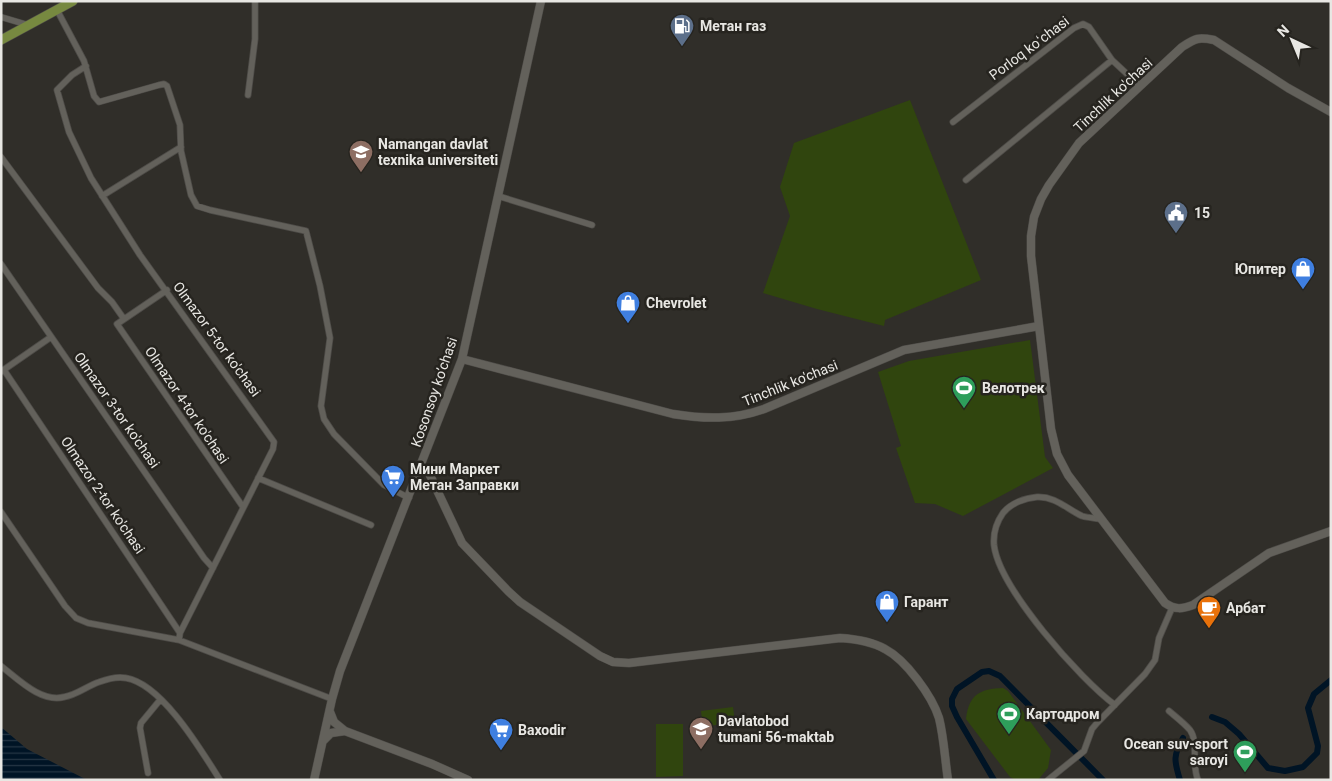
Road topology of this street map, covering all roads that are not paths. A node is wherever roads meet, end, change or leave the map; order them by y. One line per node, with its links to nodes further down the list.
1 (73, 1): 4 (main road)
2 (255, 1): 11 (street)
3 (541, 1): 18 (street, Kosonsoy ko’chasi)
4 (57, 10): 6 (main road); 9 (street)
5 (1, 17): 6 (street)
6 (28, 26): 7 (main road)
7 (1, 40)
8 (1112, 60): 10 (street, Porloq koʻchasi); 13 (street, Porloq koʻchasi); 16 (street)
9 (86, 66): 14 (street); 17 (street, Olmazor 5-tor ko'chasi)
10 (1140, 86): 12 (street, Tinchlik ko'chasi); 23 (street, Tinchlik ko'chasi)
11 (248, 95)
12 (1331, 112)
13 (953, 122)
14 (180, 147): 17 (street); 29 (street)
15 (1, 156): 22 (street, Olmazor 4-tor ko'chasi)
16 (966, 180)
17 (102, 196): 21 (street, Olmazor 5-tor ko'chasi)
18 (498, 196): 19 (street); 25 (street, Kosonsoy ko’chasi)
19 (592, 224)
20 (1, 264): 24 (street, Olmazor 3-tor ko'chasi)
21 (167, 290): 22 (street); 28 (street, Olmazor 5-tor ko'chasi)
22 (124, 319): 30 (street, Olmazor 4-tor ko'chasi)
23 (1039, 326): 25 (street, Tinchlik ko'chasi); 32 (street, Tinchlik ko'chasi)
24 (51, 337): 26 (street); 35 (street, Olmazor 3-tor ko'chasi)
25 (462, 359): 27 (street, Kosonsoy ko’chasi)
26 (3, 371): 37 (street, Olmazor 2-tor ko'chasi)
27 (421, 467): 29 (street, Kosonsoy ko’chasi); 50 (street)
28 (258, 478): 30 (street, Olmazor 5-tor ko'chasi); 33 (street)
29 (409, 498): 40 (street, Kosonsoy ko’chasi)
30 (243, 507): 35 (street, Olmazor 5-tor ko'chasi)
31 (1, 512): 37 (street)
32 (1101, 519): 36 (street, Tinchlik ko'chasi); 41 (street)
33 (371, 525)
34 (1331, 531): 36 (street)
35 (213, 568): 37 (street, Olmazor 5-tor ko'chasi)
36 (1172, 608): 41 (street)
37 (179, 636): 40 (street)
38 (1, 666): 39 (street)
39 (160, 700): 46 (street); 47 (street)
40 (332, 700): 42 (street, Kosonsoy ko’chasi)
41 (1115, 705): 51 (street)
42 (330, 711): 44 (street); 45 (street, Kosonsoy ko’chasi)
43 (1169, 711): 52 (street)
44 (345, 730): 45 (street); 49 (street)
45 (322, 743): 48 (street, Kosonsoy ko’chasi)
46 (148, 773)
47 (220, 780)
48 (314, 780)
49 (468, 780)
50 (948, 780)
51 (1048, 780)
52 (1198, 780)

